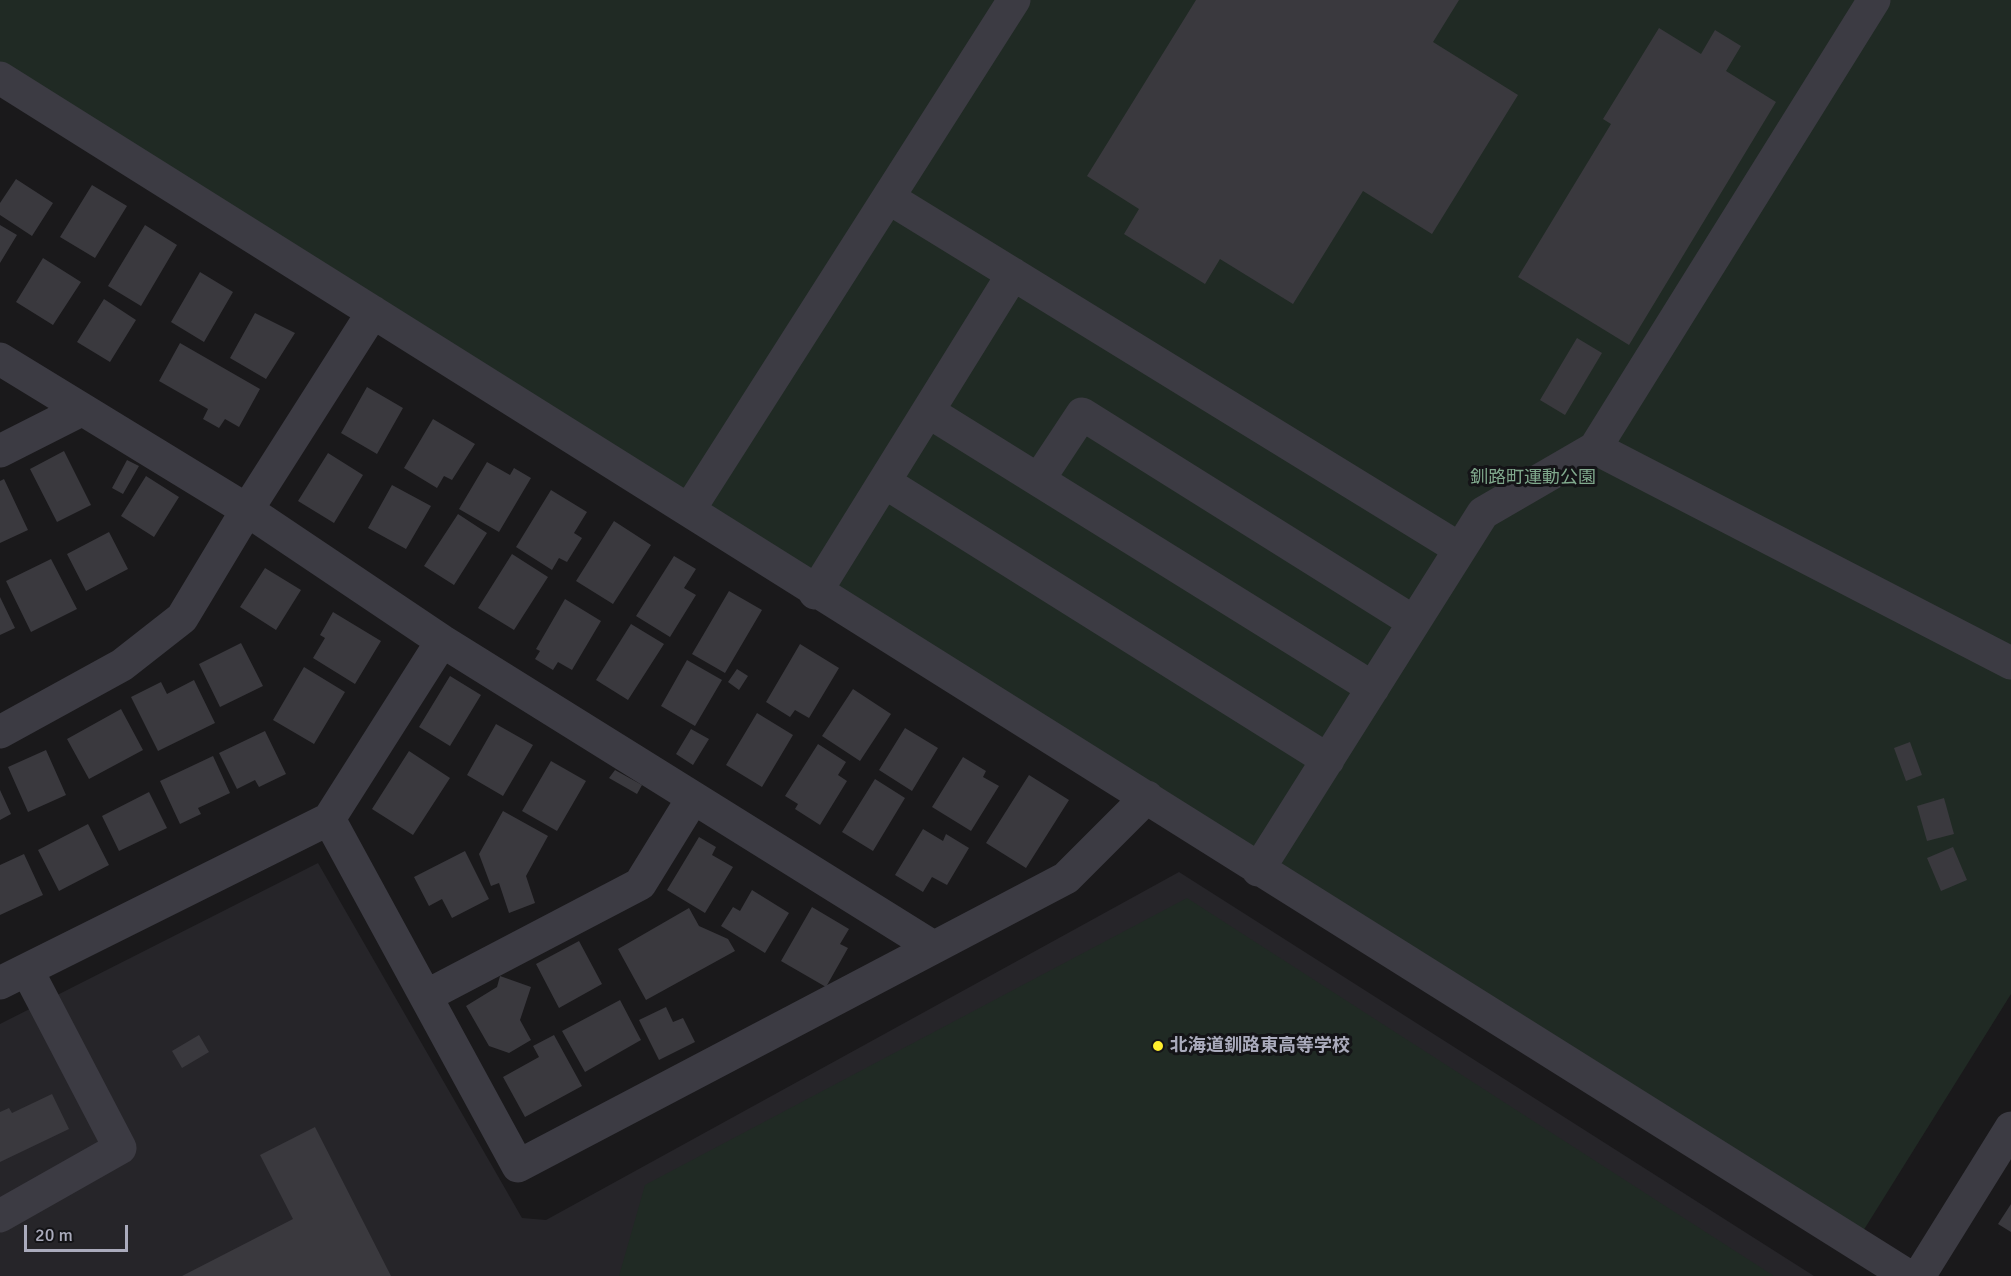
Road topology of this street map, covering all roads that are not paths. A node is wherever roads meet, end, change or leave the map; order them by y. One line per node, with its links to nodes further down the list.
1 (1014, 0): 4 (street)
2 (1874, 0): 10 (street)
3 (0, 78): 6 (street)
4 (889, 198): 5 (street); 15 (street)
5 (1013, 274): 9 (street); 16 (street)
6 (373, 312): 14 (street); 15 (street)
7 (0, 359): 8 (street)
8 (81, 410): 11 (street); 14 (street)
9 (929, 411): 12 (street); 13 (street)
10 (1595, 448): 16 (street); 20 (street)
11 (0, 451)
12 (1039, 479): 18 (street); 21 (street)
13 (886, 483): 17 (street); 23 (street)
14 (247, 510): 19 (street); 22 (street)
15 (689, 510): 17 (street)
16 (1460, 549): 18 (street)
17 (815, 593): 24 (street)
18 (1414, 622): 21 (street)
19 (442, 641): 25 (street); 26 (street)
20 (2011, 663)
21 (1373, 688): 23 (street)
22 (0, 732)
23 (1328, 760): 27 (street)
24 (1147, 797): 27 (street); 28 (street)
25 (693, 798): 28 (street); 30 (street)
26 (329, 819): 29 (street); 30 (street)
27 (1258, 870): 33 (street)
28 (933, 947): 30 (street)
29 (13, 976): 32 (street)
30 (426, 996)
31 (2011, 1128): 34 (street)
32 (0, 1216)
33 (1908, 1276)
34 (1919, 1276)

